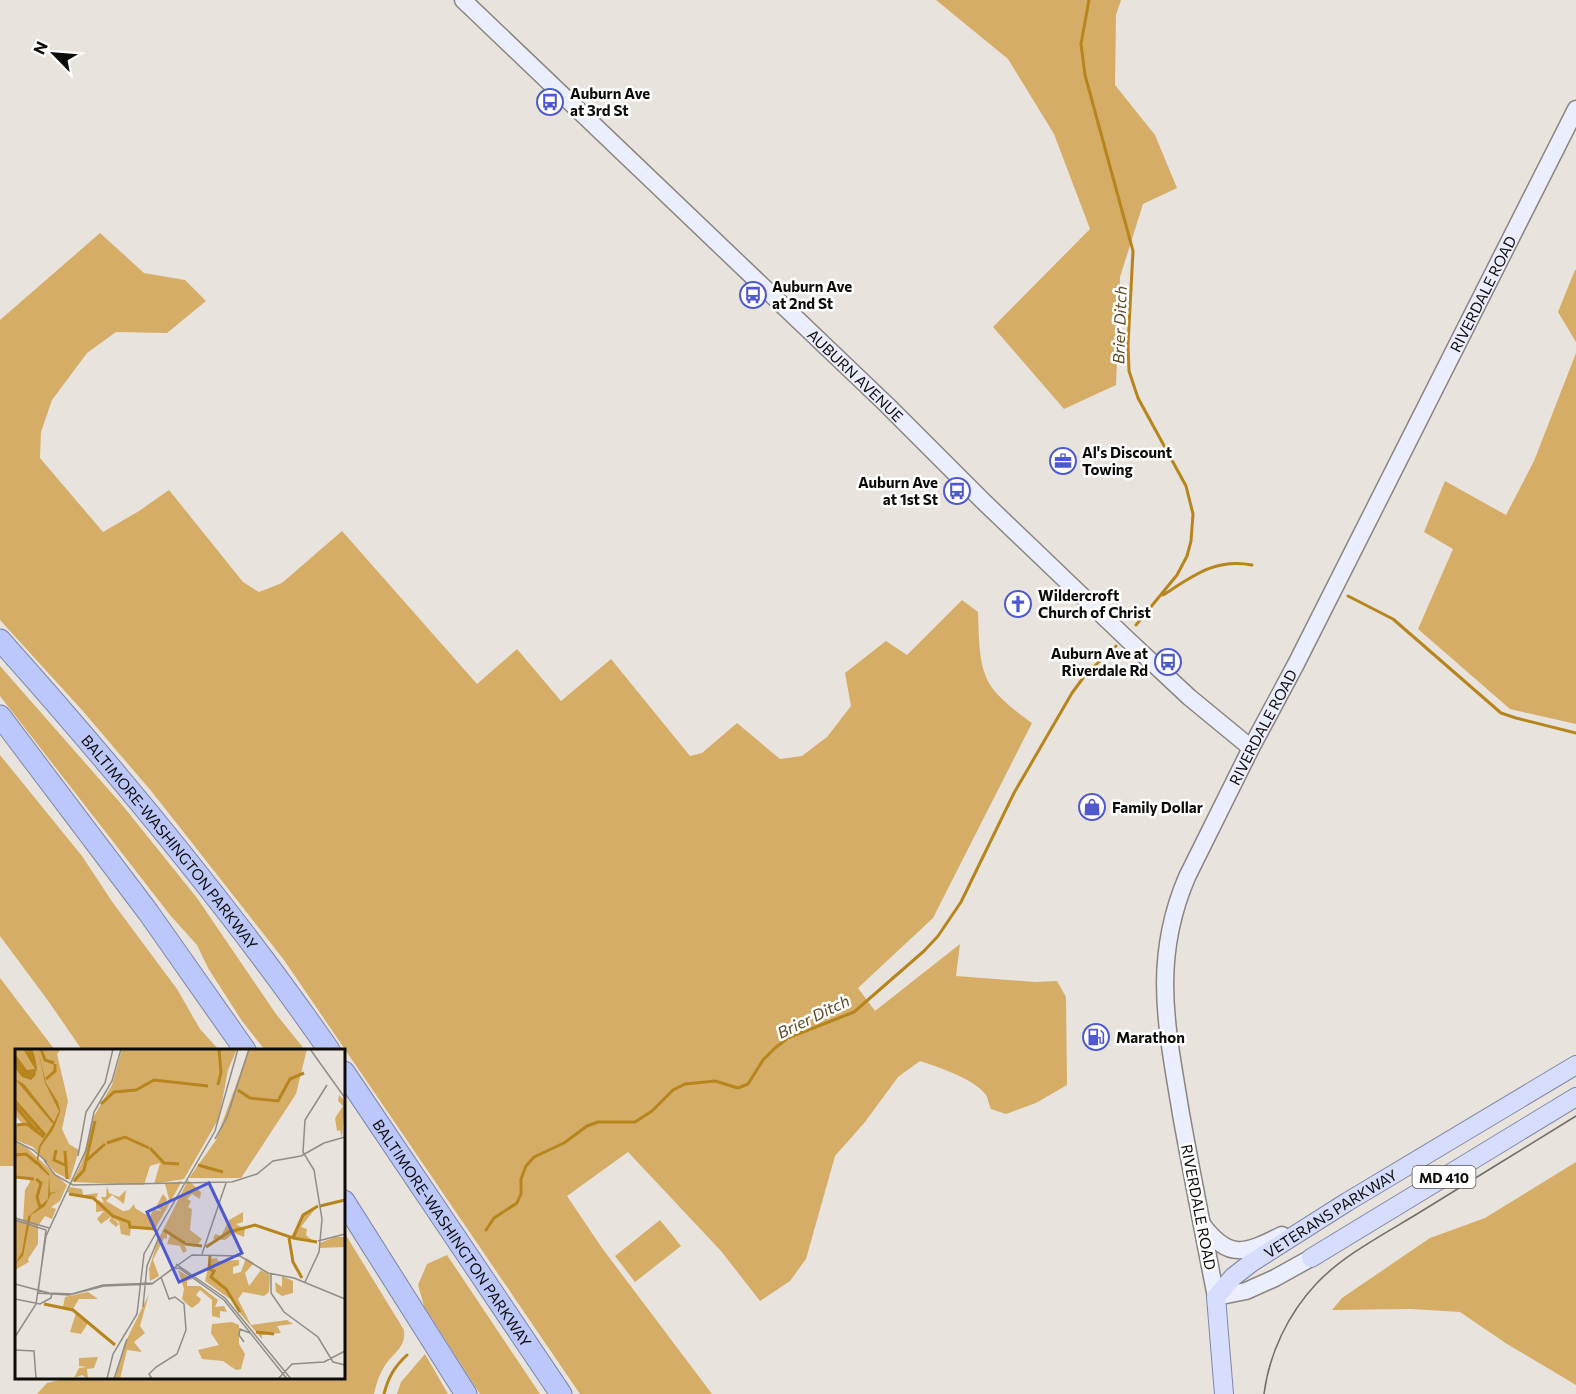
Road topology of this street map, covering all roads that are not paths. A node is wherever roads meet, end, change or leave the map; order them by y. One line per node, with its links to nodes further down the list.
1 (463, 0): 5 (main road, AUBURN AVENUE)
2 (1576, 109): 5 (main road, RIVERDALE ROAD)
3 (0, 640): 7 (highway, BALTIMORE-WASHINGTON PARKWAY)
4 (0, 716): 6 (highway)
5 (1251, 748): 13 (main road, RIVERDALE ROAD)
6 (244, 1049)
7 (328, 1049)
8 (1576, 1065): 11 (main road, VETERANS PARKWAY / MD 410)
9 (345, 1073): 17 (highway, BALTIMORE-WASHINGTON PARKWAY)
10 (1576, 1097): 14 (main road, VETERANS PARKWAY / MD 410)
11 (1347, 1202): 13 (main road); 15 (main road, VETERANS PARKWAY / MD 410)
12 (345, 1204): 16 (highway)
13 (1201, 1224): 15 (main road, RIVERDALE ROAD)
14 (1311, 1258): 15 (main road)
15 (1216, 1297): 18 (main road, RIVERDALE ROAD)
16 (466, 1394)
17 (561, 1394)
18 (1224, 1394)

